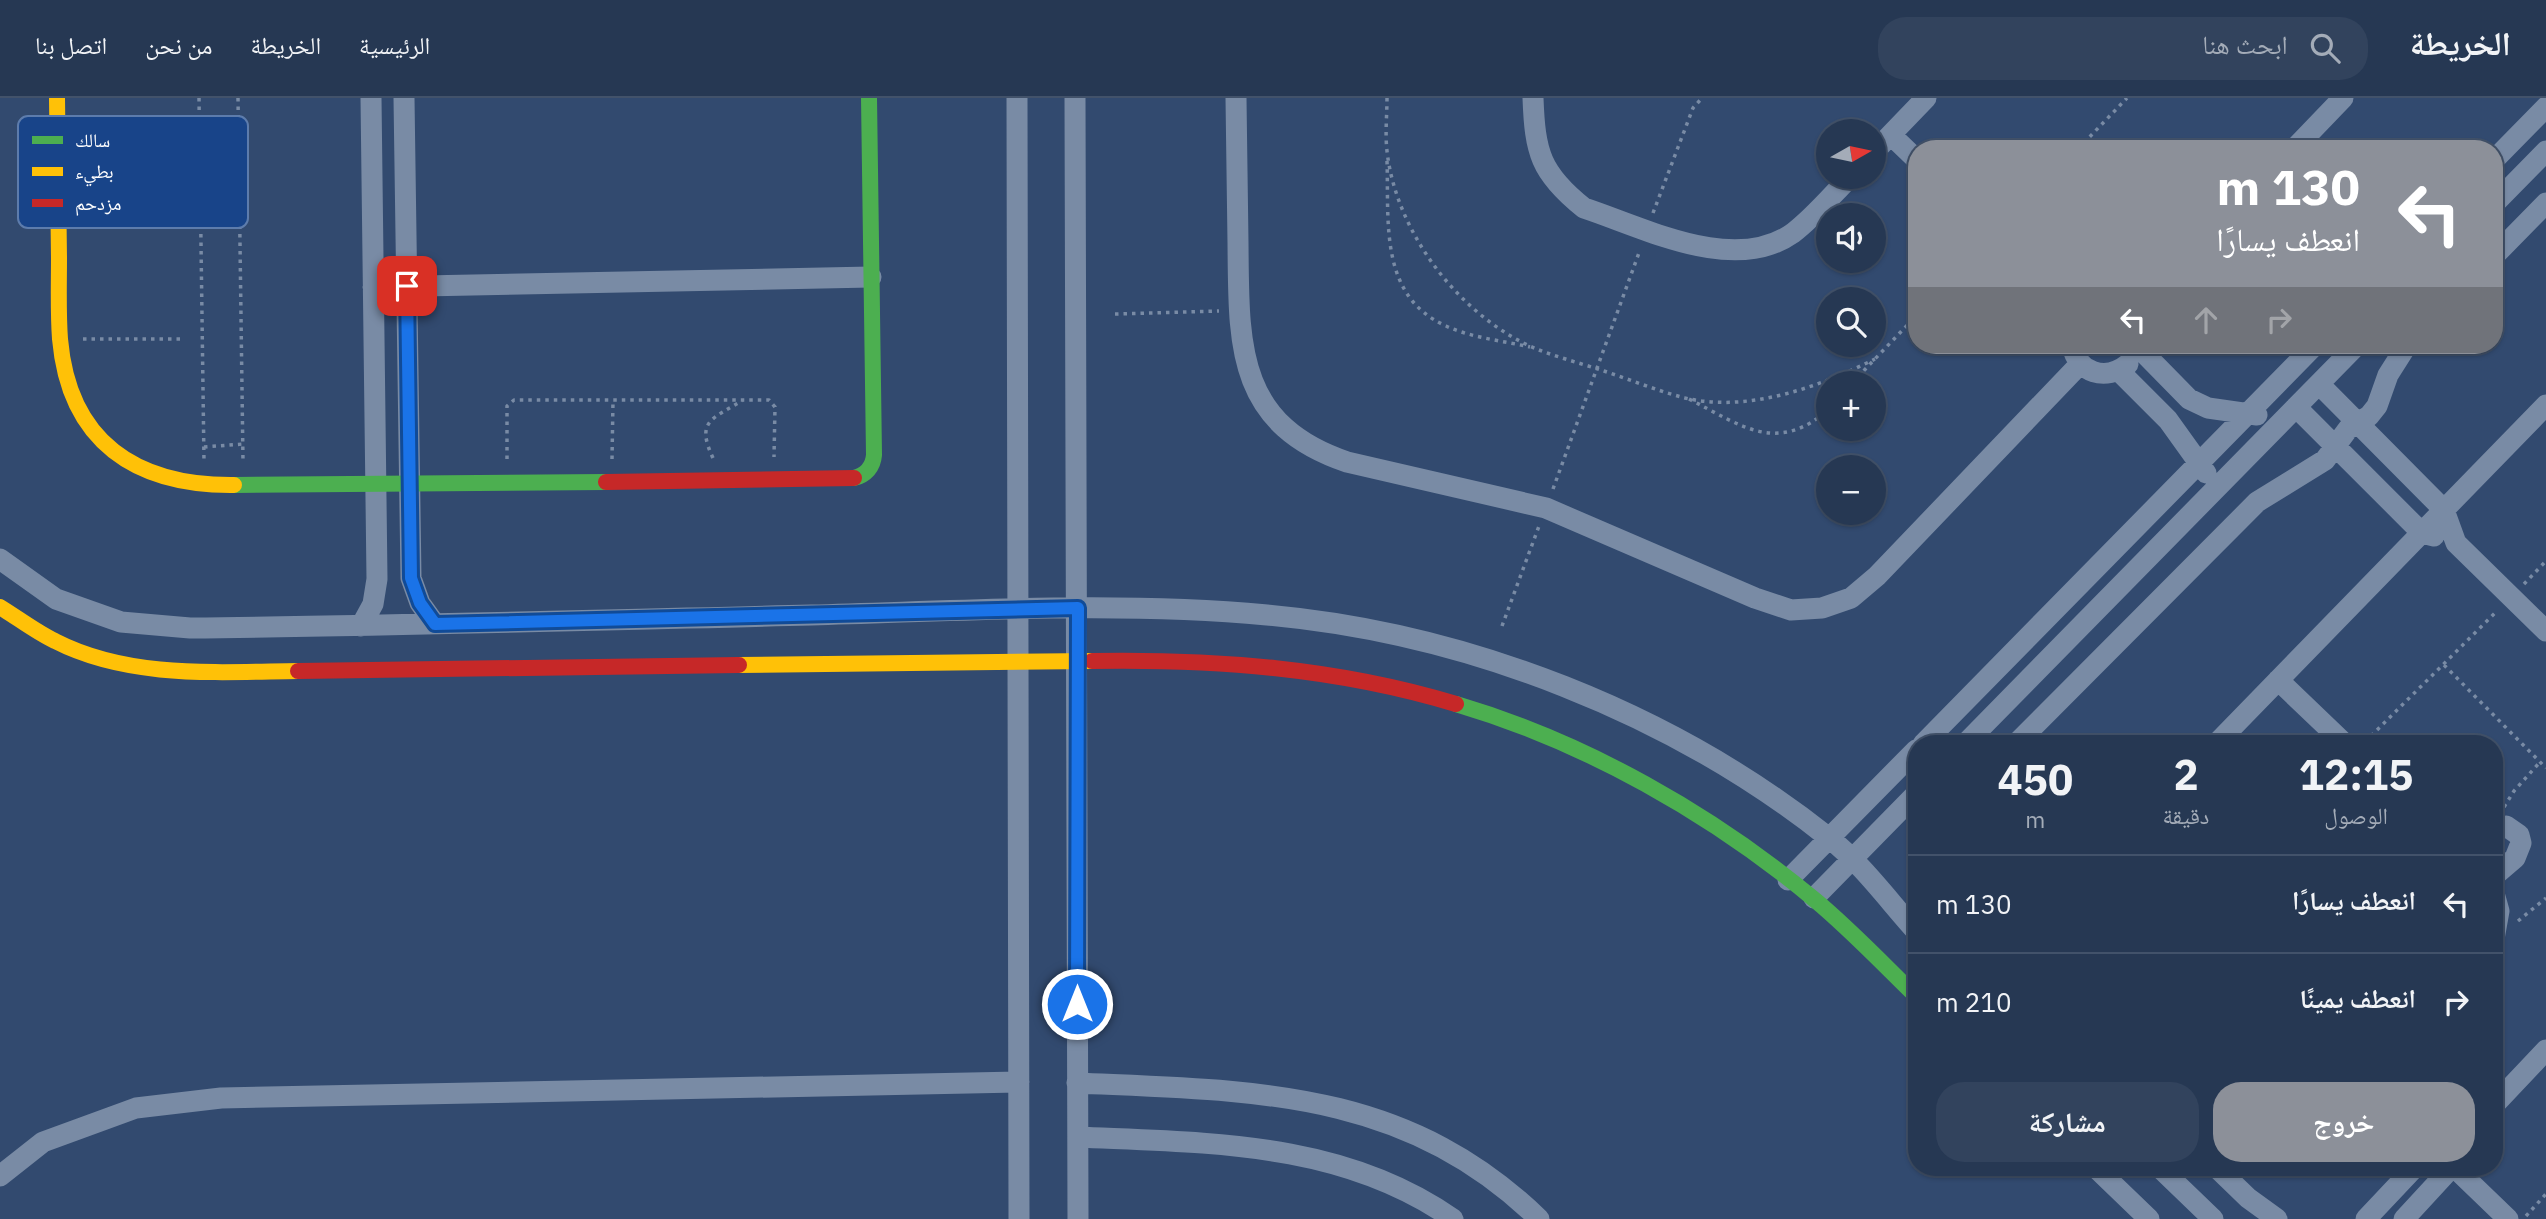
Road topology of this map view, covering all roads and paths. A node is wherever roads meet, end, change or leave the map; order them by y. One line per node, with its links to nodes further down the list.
1 (57, 98): 19 (street)
2 (199, 98): 20 (path)
3 (238, 98): 21 (path)
4 (371, 98): 40 (street)
5 (404, 98): 39 (street)
6 (869, 98): 38 (street)
7 (1017, 98): 94 (street)
8 (1075, 98): 93 (street)
9 (1236, 98): 41 (street)
10 (1387, 98): 29 (path)
11 (1533, 98): 36 (street)
12 (1693, 98): 18 (path)
13 (1702, 98): 18 (path)
14 (1926, 98): 22 (street)
15 (2127, 98): 24 (path)
16 (2343, 98): 25 (street)
17 (2546, 107): 27 (street)
18 (1693, 108): 36 (path)
19 (57, 116)
20 (199, 116)
21 (238, 116)
22 (1891, 135): 23 (street); 26 (street)
23 (1886, 140)
24 (2086, 140)
25 (2303, 140)
26 (1908, 151)
27 (2503, 151)
28 (2546, 151): 31 (street)
29 (1387, 152): 46 (path); 46 (path)
30 (1838, 189): 36 (street)
31 (2503, 195)
32 (2546, 203): 37 (street)
33 (59, 228): 44 (street)
34 (201, 228): 70 (path)
35 (240, 228): 69 (path)
36 (1647, 229): 54 (path)
37 (2503, 247)
38 (871, 277): 39 (street); 78 (street)
39 (407, 286): 40 (street); 81 (street)
40 (373, 287): 80 (street)
41 (1238, 311): 42 (path); 52 (street)
42 (1115, 314)
43 (1908, 324): 53 (path)
44 (60, 339): 45 (path); 82 (street)
45 (181, 339)
46 (1537, 349): 54 (path)
47 (2135, 354): 56 (street)
48 (2145, 354): 59 (street)
49 (2306, 354): 64 (street)
50 (2348, 354): 57 (street)
51 (2401, 354): 67 (street)
52 (2076, 355): 56 (street)
53 (1875, 359): 55 (path); 58 (path)
54 (1598, 369): 58 (path)
55 (1864, 371)
56 (2119, 371): 66 (street)
57 (2319, 384): 63 (street); 67 (street)
58 (1687, 398): 65 (path)
59 (2189, 399): 64 (street); 66 (street)
60 (613, 400): 61 (path); 75 (path); 79 (path)
61 (744, 400): 73 (path); 78 (path)
62 (2546, 405): 84 (street)
63 (2296, 407): 68 (street); 71 (street)
64 (2250, 412): 68 (street); 74 (street)
65 (1816, 420)
66 (2168, 420): 74 (street)
67 (2357, 422): 71 (street); 72 (street)
68 (2265, 439): 77 (street)
69 (243, 444): 70 (path); 83 (path)
70 (204, 447): 82 (path)
71 (2336, 447): 76 (street); 104 (street)
72 (2384, 450): 76 (street); 84 (street)
73 (716, 463)
74 (2198, 464): 77 (street); 102 (street)
75 (612, 465)
76 (2361, 472): 85 (street)
77 (2225, 479): 103 (street)
78 (773, 480): 79 (street)
79 (507, 483): 81 (street)
80 (376, 484): 81 (street); 83 (street); 90 (street)
81 (410, 484): 89 (street)
82 (205, 485): 83 (street)
83 (244, 485)
84 (2444, 510): 85 (street); 86 (street)
85 (2422, 533): 86 (street); 101 (street)
86 (2456, 543): 91 (street)
87 (0, 559): 96 (street)
88 (2546, 561): 91 (path)
89 (411, 578): 90 (street); 95 (street)
90 (377, 579): 96 (street)
91 (2512, 597): 97 (street); 100 (path)
92 (0, 607): 98 (street)
93 (1078, 608): 94 (street); 99 (street); 114 (street)
94 (1020, 610): 95 (street); 98 (street)
95 (435, 624): 96 (street)
96 (361, 626)
97 (2546, 631)
98 (1020, 662): 99 (street); 122 (street)
99 (1078, 662): 117 (street); 123 (street)
100 (2444, 664): 107 (path); 109 (path)
101 (2278, 680): 105 (street); 106 (street)
102 (1932, 735)
103 (1974, 735)
104 (2025, 735)
105 (2225, 735)
106 (2336, 735)
107 (2373, 735)
108 (1908, 758): 114 (street)
109 (2540, 762): 110 (path); 112 (path)
110 (2546, 768)
111 (1908, 802): 115 (street)
112 (2503, 814)
113 (2503, 829): 116 (street)
114 (1830, 838): 115 (street); 117 (street)
115 (1852, 859): 118 (street); 119 (street)
116 (2503, 868)
117 (1788, 880): 118 (street)
118 (1814, 898): 120 (street)
119 (1908, 922)
120 (1908, 988)
121 (2546, 1050): 124 (street)
122 (1019, 1083): 126 (street); 134 (street)
123 (1077, 1083): 125 (street); 137 (street)
124 (2503, 1095)
125 (1078, 1137): 135 (street); 136 (street)
126 (0, 1176)
127 (2104, 1176): 138 (street)
128 (2168, 1176): 139 (street)
129 (2225, 1176): 140 (street)
130 (2407, 1176): 141 (street)
131 (2445, 1176): 142 (street)
132 (2463, 1176): 143 (street)
133 (2546, 1194): 144 (path)
134 (1019, 1219)
135 (1078, 1219)
136 (1453, 1219)
137 (1539, 1219)
138 (2149, 1219)
139 (2213, 1219)
140 (2277, 1219)
141 (2366, 1219)
142 (2404, 1219)
143 (2508, 1219)
144 (2524, 1219)

